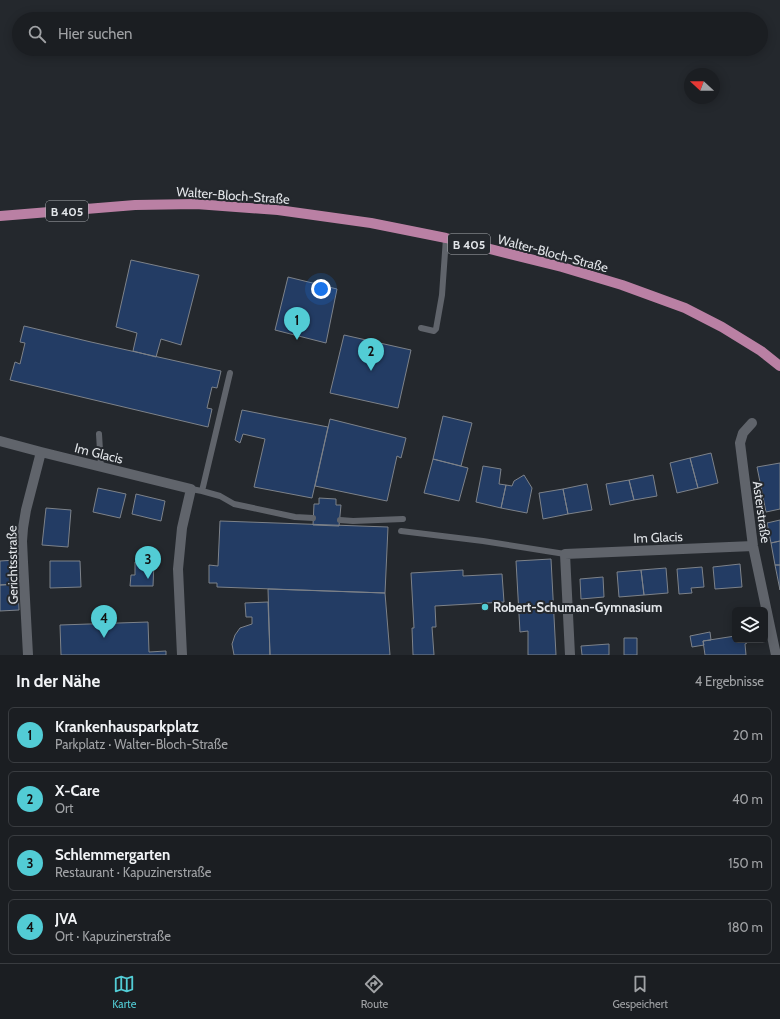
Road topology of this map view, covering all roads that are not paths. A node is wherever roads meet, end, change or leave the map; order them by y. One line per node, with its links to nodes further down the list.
1 (0, 216): 2 (main road, Walter-Bloch-Straße / B 405)
2 (446, 238): 3 (lane); 4 (main road, Walter-Bloch-Straße / B 405)
3 (421, 328)
4 (780, 366)
5 (230, 373): 12 (lane)
6 (752, 423): 17 (street, Asterstraße)
7 (99, 434): 10 (lane)
8 (0, 441): 9 (street, Im Glacis)
9 (41, 452): 10 (street, Im Glacis); 19 (street, Gerichtsstraße)
10 (101, 467): 11 (street, Im Glacis)
11 (191, 489): 12 (lane); 20 (street)
12 (202, 491): 13 (lane)
13 (313, 518)
14 (403, 519): 15 (lane)
15 (340, 520)
16 (401, 531): 18 (lane)
17 (753, 546): 18 (street, Im Glacis); 22 (street, Asterstraße)
18 (565, 554): 21 (street)
19 (28, 655)
20 (182, 655)
21 (570, 655)
22 (776, 655)

